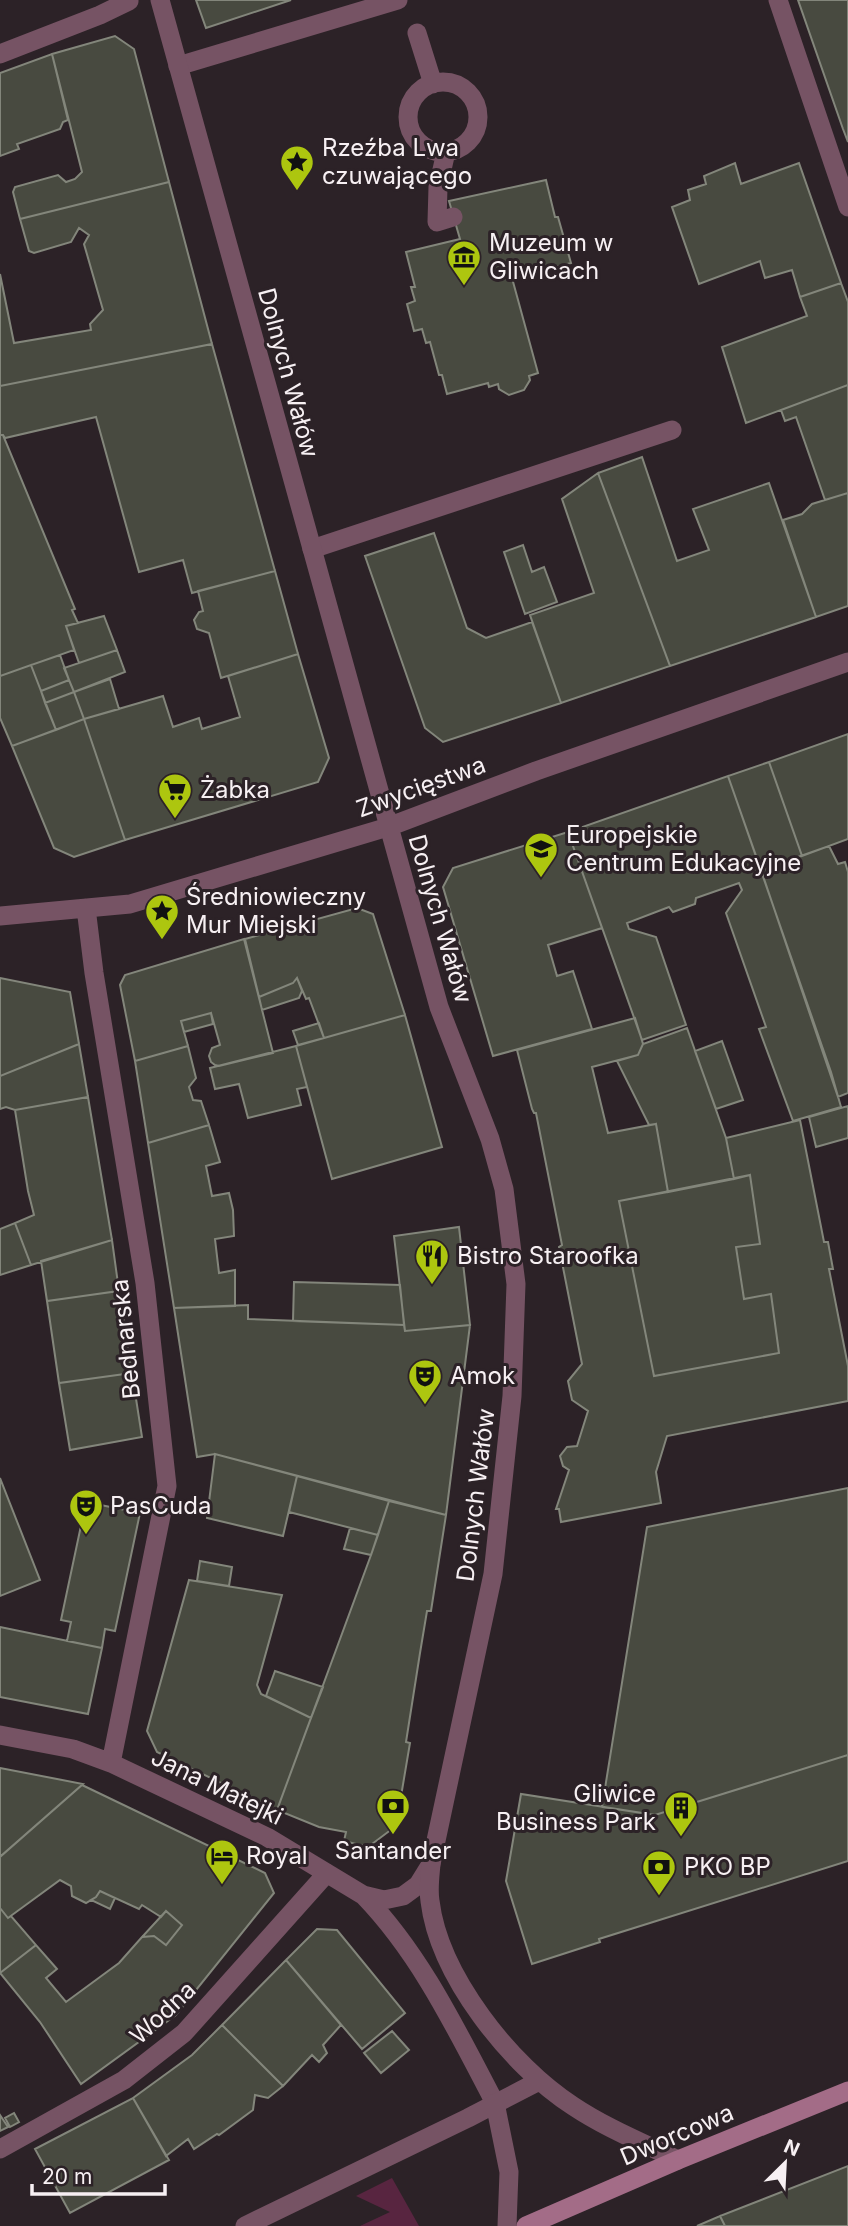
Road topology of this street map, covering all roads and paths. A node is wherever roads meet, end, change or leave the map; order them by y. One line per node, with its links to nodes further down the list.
1 (160, 0): 7 (street, Dolnych Wałów)
2 (398, 0): 7 (street)
3 (778, 0): 10 (street)
4 (130, 1): 6 (street)
5 (417, 33): 8 (street)
6 (0, 54)
7 (178, 66): 13 (street, Dolnych Wałów)
8 (433, 84): 9 (street); 9 (street)
9 (446, 152): 11 (street)
10 (848, 207)
11 (453, 218)
12 (672, 430): 13 (street)
13 (312, 550): 15 (street, Dolnych Wałów)
14 (848, 662): 15 (street, Zwycięstwa)
15 (388, 827): 16 (street, Zwycięstwa); 20 (street, Dolnych Wałów)
16 (86, 908): 17 (street, Zwycięstwa); 19 (street, Bednarska)
17 (0, 916)
18 (0, 1735): 19 (street, Jana Matejki)
19 (111, 1763): 21 (street, Jana Matejki)
20 (430, 1864): 23 (street, Dolnych Wałów); 24 (street, Dolnych Wałów)
21 (327, 1873): 22 (street, Jana Matejki); 27 (street, Wodna)
22 (363, 1895): 23 (street, Jana Matejki); 26 (street)
23 (403, 1896)
24 (539, 2081): 26 (street); 28 (street, Dolnych Wałów)
25 (848, 2091): 28 (main road, Dworcowa)
26 (495, 2103): 29 (street); 30 (street)
27 (0, 2149)
28 (678, 2160): 31 (main road, Dworcowa)
29 (245, 2226)
30 (507, 2226)
31 (526, 2226)

